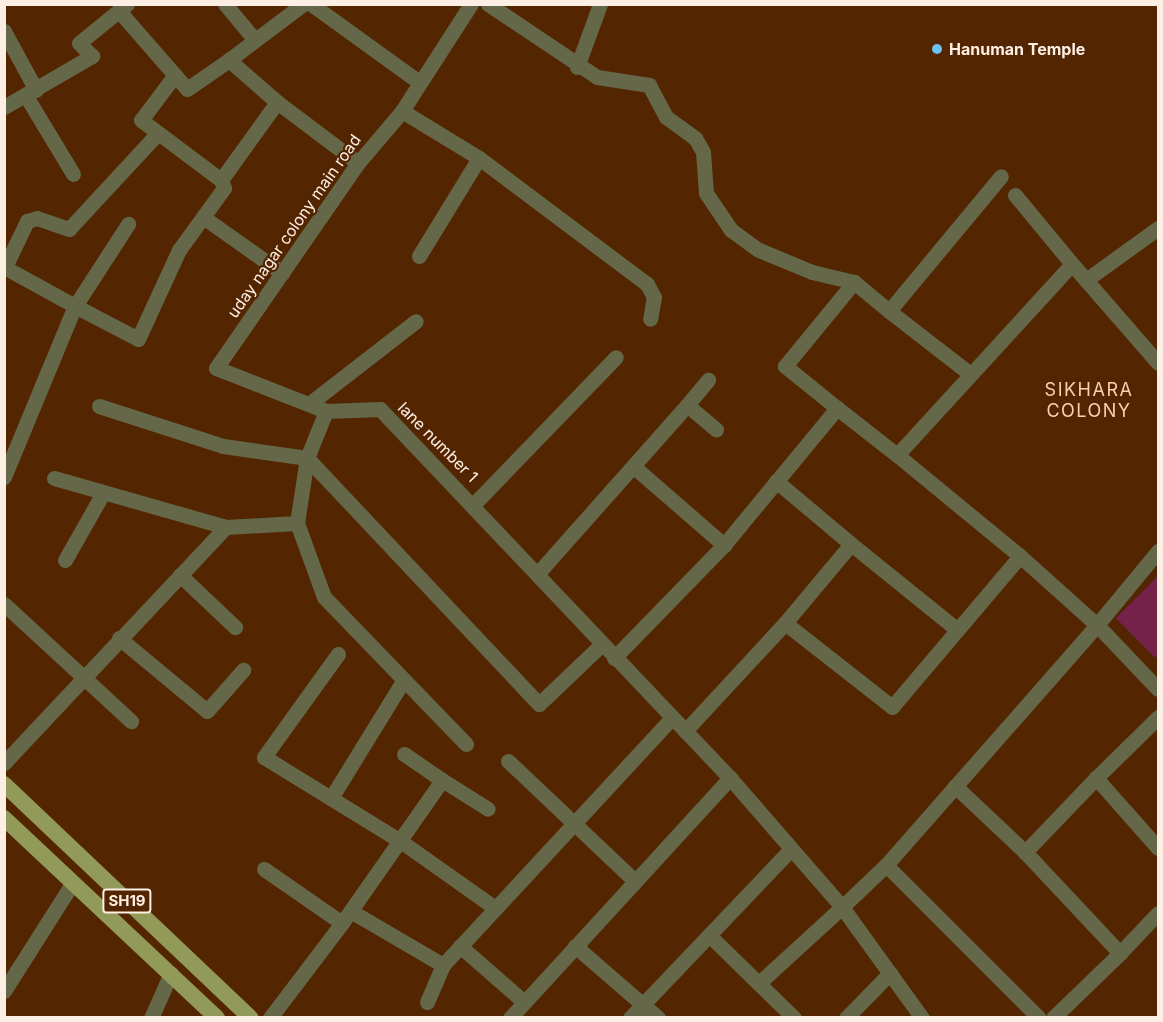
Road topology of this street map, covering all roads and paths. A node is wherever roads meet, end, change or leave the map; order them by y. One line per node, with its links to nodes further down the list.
1 (225, 4): 9 (street)
2 (303, 4): 9 (street)
3 (311, 4): 13 (street)
4 (471, 4): 13 (street, uday nagar colony main road)
5 (488, 4): 11 (street)
6 (600, 4): 11 (street)
7 (123, 8): 12 (street); 14 (street)
8 (4, 31): 14 (street)
9 (255, 40): 10 (street)
10 (229, 60): 12 (street); 15 (street)
11 (577, 67): 33 (street)
12 (175, 75): 18 (street)
13 (419, 82): 17 (street, uday nagar colony main road)
14 (31, 93): 16 (street); 21 (street)
15 (277, 102): 20 (street); 23 (street)
16 (4, 107)
17 (402, 111): 19 (street); 20 (street, uday nagar colony main road)
18 (158, 133): 23 (street); 30 (street)
19 (479, 158): 28 (street); 36 (street)
20 (358, 162): 31 (street, uday nagar colony main road)
21 (73, 174)
22 (1001, 176): 35 (street)
23 (221, 180): 25 (street)
24 (1016, 195): 29 (street)
25 (203, 217): 31 (street); 34 (street)
26 (128, 224): 34 (street)
27 (1158, 228): 32 (street)
28 (419, 256)
29 (1072, 264): 32 (street); 40 (street)
30 (5, 268): 34 (street)
31 (282, 273): 42 (street, uday nagar colony main road)
32 (1086, 280): 39 (street)
33 (854, 282): 35 (street); 45 (street)
34 (75, 306): 50 (street)
35 (889, 311): 40 (street)
36 (650, 319)
37 (416, 321): 42 (street)
38 (616, 357): 56 (street)
39 (1158, 363)
40 (969, 373): 48 (street)
41 (708, 380): 43 (street)
42 (309, 404): 46 (street, uday nagar colony main road)
43 (687, 405): 47 (street); 51 (street)
44 (99, 406): 49 (street)
45 (837, 408): 48 (street); 54 (street)
46 (326, 411): 49 (street); 56 (street, lane number 1)
47 (716, 429)
48 (897, 455): 62 (street)
49 (307, 458): 57 (street); 72 (street)
50 (8, 460): 52 (street)
51 (633, 466): 60 (street); 64 (street)
52 (4, 477)
53 (54, 478): 55 (street)
54 (776, 481): 59 (street); 60 (street)
55 (102, 495): 58 (street); 63 (street)
56 (474, 504): 64 (street, lane number 1)
57 (297, 522): 58 (street); 77 (street)
58 (226, 527): 65 (street)
59 (851, 544): 67 (street); 70 (street)
60 (724, 545): 74 (street)
61 (1158, 551): 68 (street)
62 (1020, 556): 68 (street); 70 (street)
63 (65, 560)
64 (538, 573): 72 (street, lane number 1)
65 (180, 575): 69 (street); 71 (street)
66 (4, 604): 76 (street)
67 (785, 622): 70 (street); 82 (street)
68 (1096, 625): 78 (street); 91 (street)
69 (235, 627)
70 (955, 628)
71 (119, 638): 75 (street); 76 (street)
72 (602, 644): 74 (street, lane number 1)
73 (338, 654): 92 (street)
74 (614, 658): 80 (street, lane number 1)
75 (243, 670)
76 (83, 676): 81 (street); 86 (street)
77 (403, 681): 83 (street); 92 (street)
78 (1158, 689)
79 (1158, 717): 88 (street)
80 (672, 718): 82 (street, lane number 1); 95 (street)
81 (131, 721)
82 (686, 730): 87 (street, lane number 1)
83 (466, 744)
84 (404, 754): 89 (street)
85 (508, 761): 95 (street)
86 (4, 763)
87 (730, 778): 98 (street, lane number 1); 102 (street)
88 (1096, 778): 97 (street); 99 (street)
89 (442, 780): 93 (street); 96 (street)
90 (4, 784): 123 (main road, SH19)
91 (955, 786): 99 (street); 100 (street)
92 (331, 798): 96 (street)
93 (488, 809)
94 (4, 818): 103 (main road, SH19)
95 (573, 822): 102 (street); 105 (street)
96 (399, 840): 105 (street); 106 (street)
97 (1158, 848)
98 (790, 850): 104 (street, lane number 1); 109 (street)
99 (1025, 852): 112 (street)
100 (886, 865): 104 (street); 131 (street)
101 (264, 869): 108 (street)
102 (635, 881): 111 (street)
103 (72, 884): 115 (main road, SH19); 117 (street)
104 (842, 907): 114 (street, lane number 1); 116 (street)
105 (495, 908): 110 (street)
106 (354, 913): 108 (street); 113 (street)
107 (1158, 914): 112 (street)
108 (342, 923): 124 (street)
109 (710, 934): 116 (street); 120 (street)
110 (460, 946): 113 (street); 119 (street)
111 (575, 946): 119 (street); 120 (street)
112 (1120, 953): 132 (street)
113 (443, 965): 118 (street)
114 (890, 973): 129 (street); 130 (street, lane number 1)
115 (171, 974): 121 (street); 122 (main road, SH19)
116 (759, 983): 128 (street)
117 (4, 991)
118 (427, 1002)
119 (524, 1002): 125 (street)
120 (643, 1004): 126 (street); 127 (street)
121 (151, 1017)
122 (217, 1017)
123 (251, 1017)
124 (270, 1017)
125 (510, 1017)
126 (630, 1017)
127 (658, 1017)
128 (794, 1017)
129 (846, 1017)
130 (922, 1017)
131 (1039, 1017)
132 (1053, 1017)

